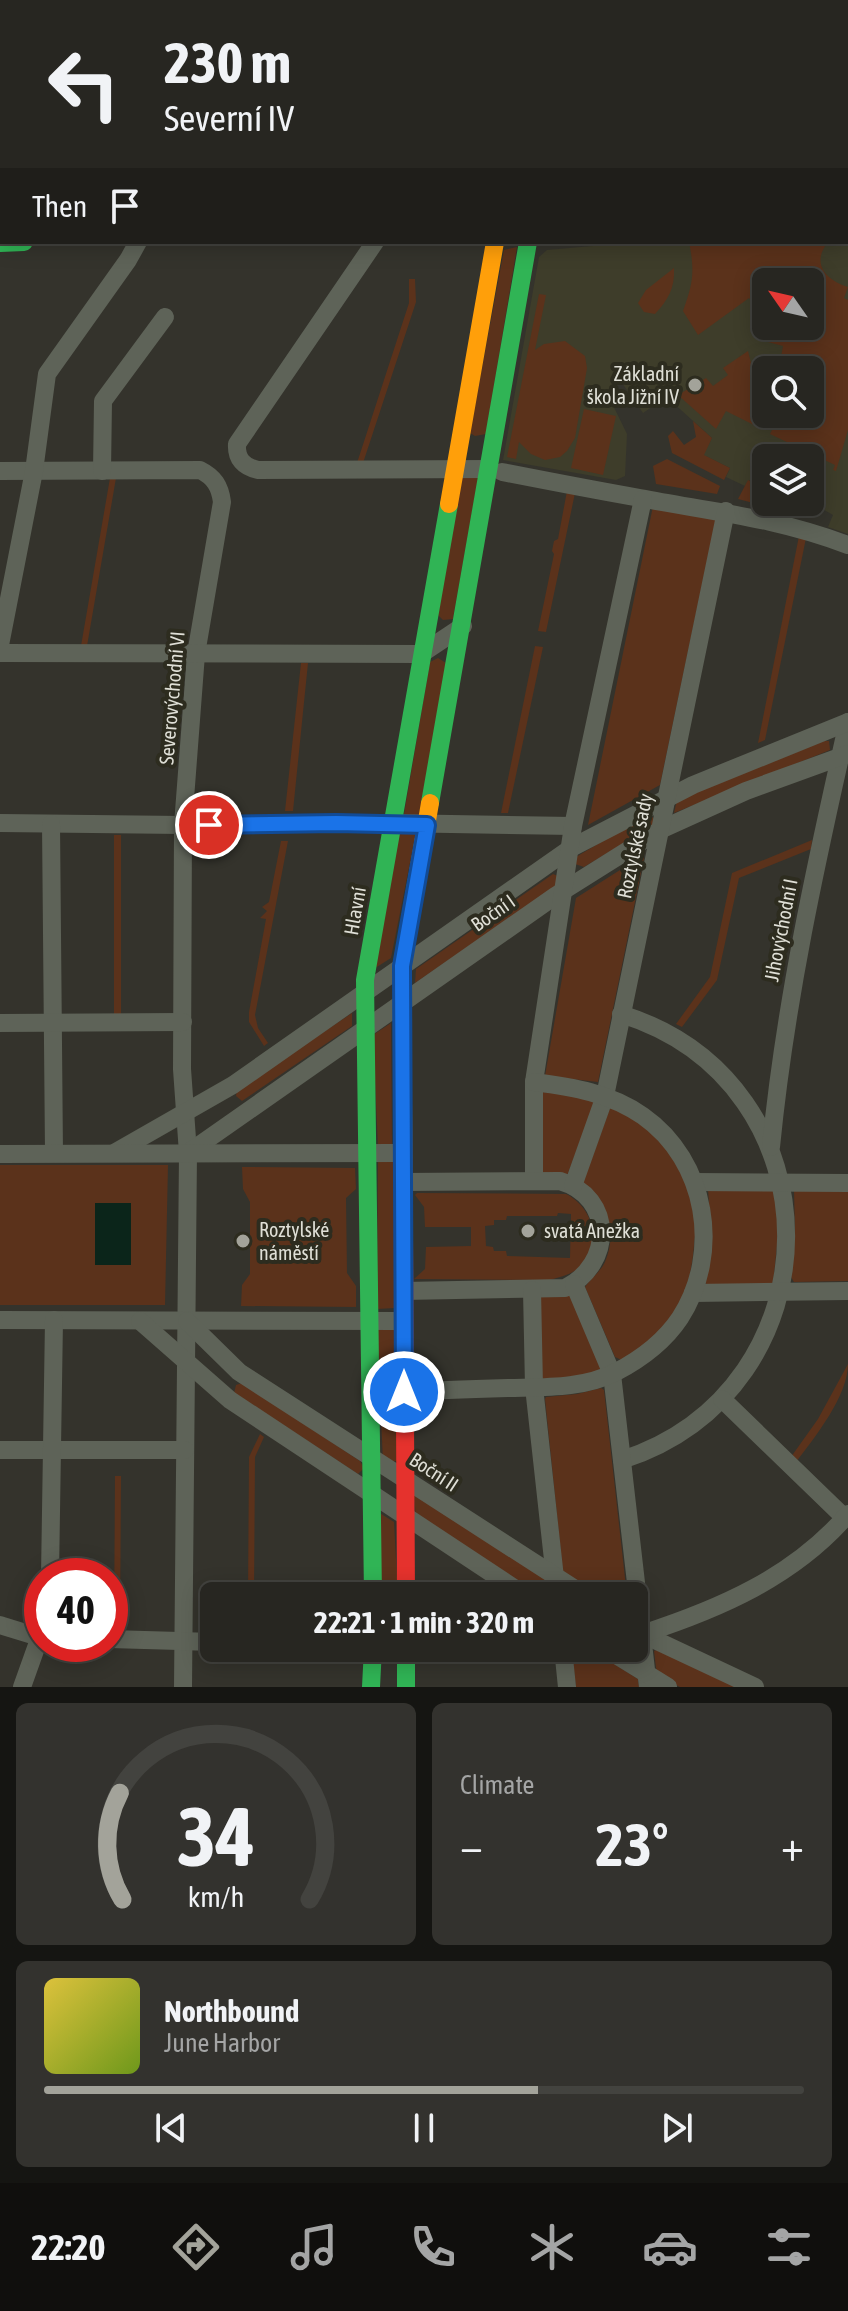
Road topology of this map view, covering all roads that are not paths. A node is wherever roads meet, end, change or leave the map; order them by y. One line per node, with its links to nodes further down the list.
1 (137, 244): 8 (street)
2 (374, 244): 10 (street)
3 (495, 244): 10 (main road, Hlavní)
4 (528, 244): 6 (main road)
5 (165, 317): 9 (street)
6 (496, 470): 10 (street); 11 (street); 14 (main road)
7 (0, 471): 8 (street)
8 (34, 471): 9 (street); 15 (street)
9 (102, 471): 17 (street, Severovýchodní VI)
10 (453, 471): 18 (main road, Hlavní)
11 (643, 499): 12 (street); 27 (street)
12 (726, 511): 13 (street); 21 (street, Roztylské sady)
13 (848, 545)
14 (463, 626): 18 (street); 26 (main road)
15 (0, 645)
16 (0, 653): 17 (street)
17 (196, 654): 18 (street); 25 (street, Severovýchodní VI)
18 (421, 654): 23 (main road, Hlavní)
19 (848, 722): 20 (street, Jihovýchodní I); 21 (street, Boční I)
20 (844, 755): 28 (street, Boční I); 42 (street, Jihovýchodní I)
21 (668, 797): 28 (street, Roztylské sady); 29 (street, Boční I)
22 (0, 823): 24 (street)
23 (392, 823): 25 (street); 26 (street); 32 (main road, Hlavní)
24 (51, 824): 25 (street); 37 (street)
25 (183, 825): 35 (street, Severovýchodní VI)
26 (427, 825): 27 (street); 31 (main road)
27 (573, 826): 29 (street)
28 (660, 830): 30 (street, Boční I); 34 (street, Roztylské sady)
29 (571, 848): 30 (street); 31 (street, Boční I)
30 (565, 889): 33 (street, Boční I); 39 (street)
31 (402, 966): 32 (street, Boční I); 33 (main road)
32 (364, 993): 38 (main road, Hlavní); 41 (street, Boční I)
33 (401, 1004): 38 (street, Boční I); 47 (main road)
34 (621, 1014): 40 (street, Roztylské sady); 42 (street)
35 (183, 1022): 37 (street); 41 (street, Severovýchodní VI)
36 (0, 1023): 37 (street)
37 (52, 1024): 44 (street)
38 (364, 1029): 43 (main road, Hlavní); 46 (street, Boční I)
39 (534, 1082): 40 (street); 49 (street)
40 (605, 1096): 51 (street); 54 (street, Roztylské sady)
41 (184, 1113): 45 (street); 46 (street, Severovýchodní VI)
42 (771, 1149): 52 (street)
43 (366, 1151): 46 (street); 47 (street); 66 (main road, Hlavní)
44 (54, 1153): 45 (street); 48 (street)
45 (114, 1153): 46 (street)
46 (188, 1153): 64 (street)
47 (402, 1153): 50 (main road)
48 (0, 1154)
49 (534, 1181): 50 (street); 54 (street)
50 (402, 1182): 57 (main road)
51 (694, 1182): 52 (street); 60 (street)
52 (781, 1183): 53 (street); 59 (street)
53 (848, 1183)
54 (573, 1186): 55 (street)
55 (574, 1284): 56 (street); 68 (street)
56 (532, 1290): 57 (street); 69 (street)
57 (403, 1291): 65 (main road)
58 (848, 1291): 59 (street)
59 (781, 1292): 60 (street); 71 (street)
60 (693, 1293): 68 (street)
61 (0, 1320): 62 (street)
62 (54, 1320): 63 (street); 73 (street)
63 (140, 1321): 64 (street); 67 (street)
64 (187, 1321): 66 (street); 67 (street); 75 (street, Boční II)
65 (404, 1321): 66 (street); 70 (main road)
66 (369, 1322): 75 (main road, Hlavní)
67 (186, 1364): 74 (street); 78 (street)
68 (612, 1374): 69 (street); 76 (street)
69 (534, 1387): 70 (street); 82 (street)
70 (404, 1392): 77 (main road)
71 (722, 1399): 76 (street); 79 (street)
72 (0, 1450): 73 (street)
73 (51, 1450): 74 (street); 81 (street)
74 (185, 1450): 94 (street)
75 (371, 1457): 77 (street, Boční II); 78 (main road, Hlavní)
76 (622, 1460): 88 (street)
77 (405, 1479): 80 (main road); 82 (street, Boční II)
78 (371, 1494): 80 (street); 83 (main road, Hlavní)
79 (846, 1516): 90 (street)
80 (405, 1517): 84 (main road); 85 (street)
81 (50, 1558)
82 (555, 1575): 86 (street); 87 (street, Boční II)
83 (373, 1582)
84 (406, 1582)
85 (505, 1582)
86 (556, 1582)
87 (565, 1582)
88 (633, 1582)
89 (0, 1625): 91 (street)
90 (648, 1629)
91 (24, 1631)
92 (648, 1637): 109 (street)
93 (128, 1639): 94 (street)
94 (184, 1641): 95 (street); 104 (street)
95 (200, 1642)
96 (32, 1662): 103 (street)
97 (372, 1662): 105 (main road)
98 (406, 1662): 106 (main road)
99 (564, 1662): 107 (street)
100 (623, 1662): 102 (street)
101 (644, 1662): 102 (street)
102 (648, 1682): 108 (street)
103 (22, 1687)
104 (183, 1687)
105 (371, 1687)
106 (406, 1687)
107 (567, 1687)
108 (668, 1687)
109 (755, 1687)

